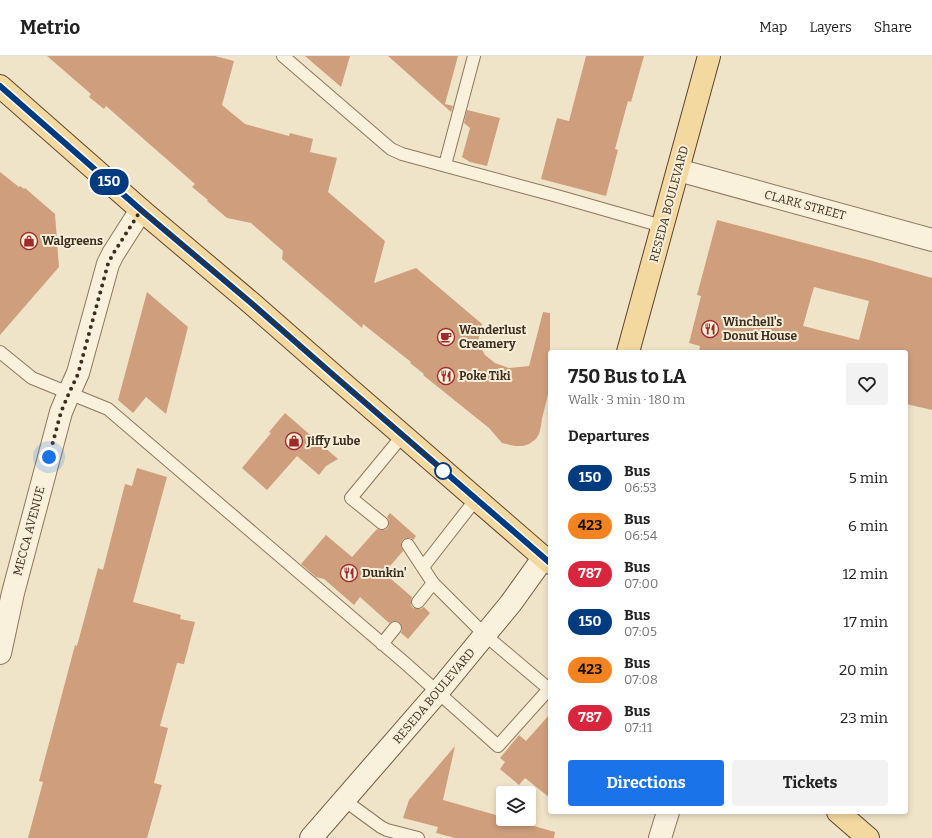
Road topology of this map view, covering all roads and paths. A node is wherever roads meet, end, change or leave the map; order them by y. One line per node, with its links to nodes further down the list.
1 (283, 56): 5 (lane)
2 (474, 56): 5 (lane)
3 (709, 56): 6 (main road, RESEDA BOULEVARD)
4 (0, 86): 7 (main road)
5 (445, 165): 8 (lane)
6 (678, 170): 8 (main road, RESEDA BOULEVARD); 9 (street, CLARK STREET)
7 (141, 210): 12 (street, MECCA AVENUE); 13 (main road)
8 (662, 226): 10 (main road, RESEDA BOULEVARD)
9 (932, 240)
10 (629, 350)
11 (0, 352): 12 (lane)
12 (69, 393): 23 (lane); 24 (street, MECCA AVENUE)
13 (403, 436): 14 (main road); 15 (lane)
14 (476, 499): 17 (main road); 18 (lane)
15 (382, 523)
16 (408, 545): 18 (lane)
17 (548, 556): 22 (street, RESEDA BOULEVARD)
18 (423, 567): 19 (lane)
19 (433, 583): 20 (lane); 22 (lane)
20 (418, 602)
21 (395, 628): 23 (lane)
22 (485, 635): 25 (lane); 27 (street, RESEDA BOULEVARD)
23 (382, 644): 27 (lane)
24 (0, 653)
25 (548, 687)
26 (548, 691): 27 (lane)
27 (437, 693): 28 (street, RESEDA BOULEVARD)
28 (344, 800): 31 (street, RESEDA BOULEVARD); 32 (lane)
29 (667, 814): 33 (street)
30 (840, 814): 34 (main road)
31 (311, 838)
32 (418, 838)
33 (660, 838)
34 (868, 838)

